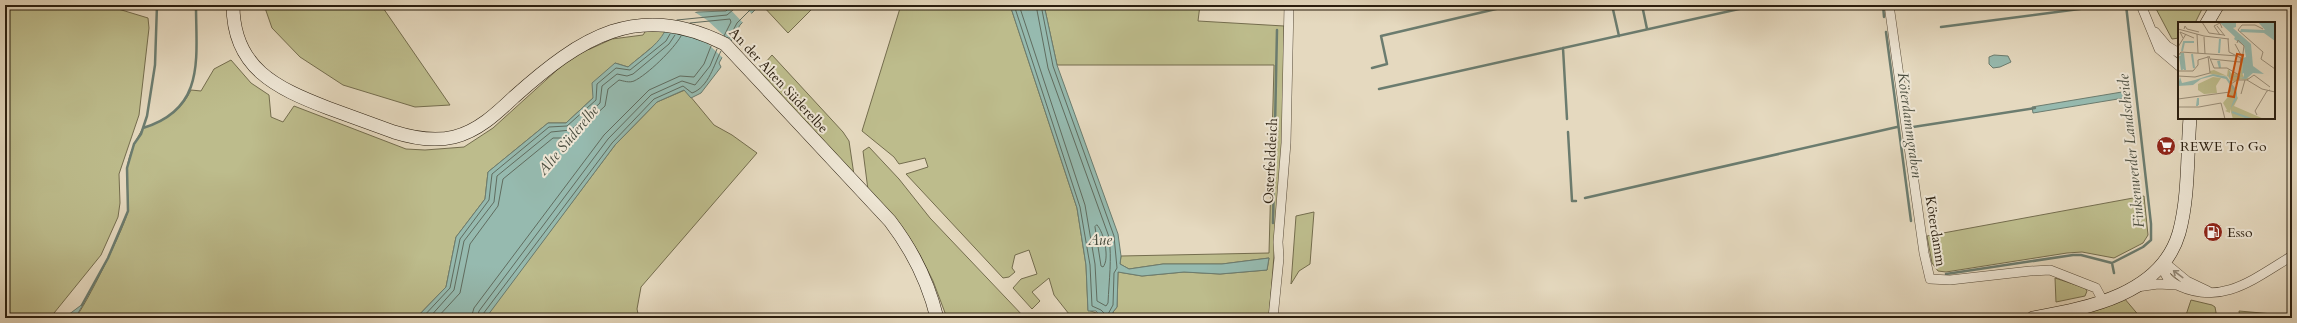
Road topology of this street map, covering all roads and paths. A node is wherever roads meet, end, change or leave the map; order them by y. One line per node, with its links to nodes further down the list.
1 (233, 5): 7 (main road)
2 (1289, 5): 21 (street, Osterfelddeich)
3 (1889, 5): 19 (street, Köterdamm)
4 (2141, 5): 8 (street)
5 (2217, 6): 9 (main road); 10 (main road)
6 (688, 17): 20 (main road, An der Alten Süderelbe)
7 (609, 19)
8 (2148, 22): 11 (street); 12 (street)
9 (2208, 22)
10 (2213, 22)
11 (2178, 52)
12 (2178, 65)
13 (2190, 119): 15 (main road)
14 (2292, 256): 18 (street)
15 (2164, 262): 16 (street); 17 (main road); 18 (street, one-way to 15)
16 (2177, 285): 17 (street); 18 (street)
17 (2136, 287): 19 (main road)
18 (2219, 293)
19 (2103, 301): 22 (main road)
20 (937, 318)
21 (1273, 318)
22 (2033, 318)

